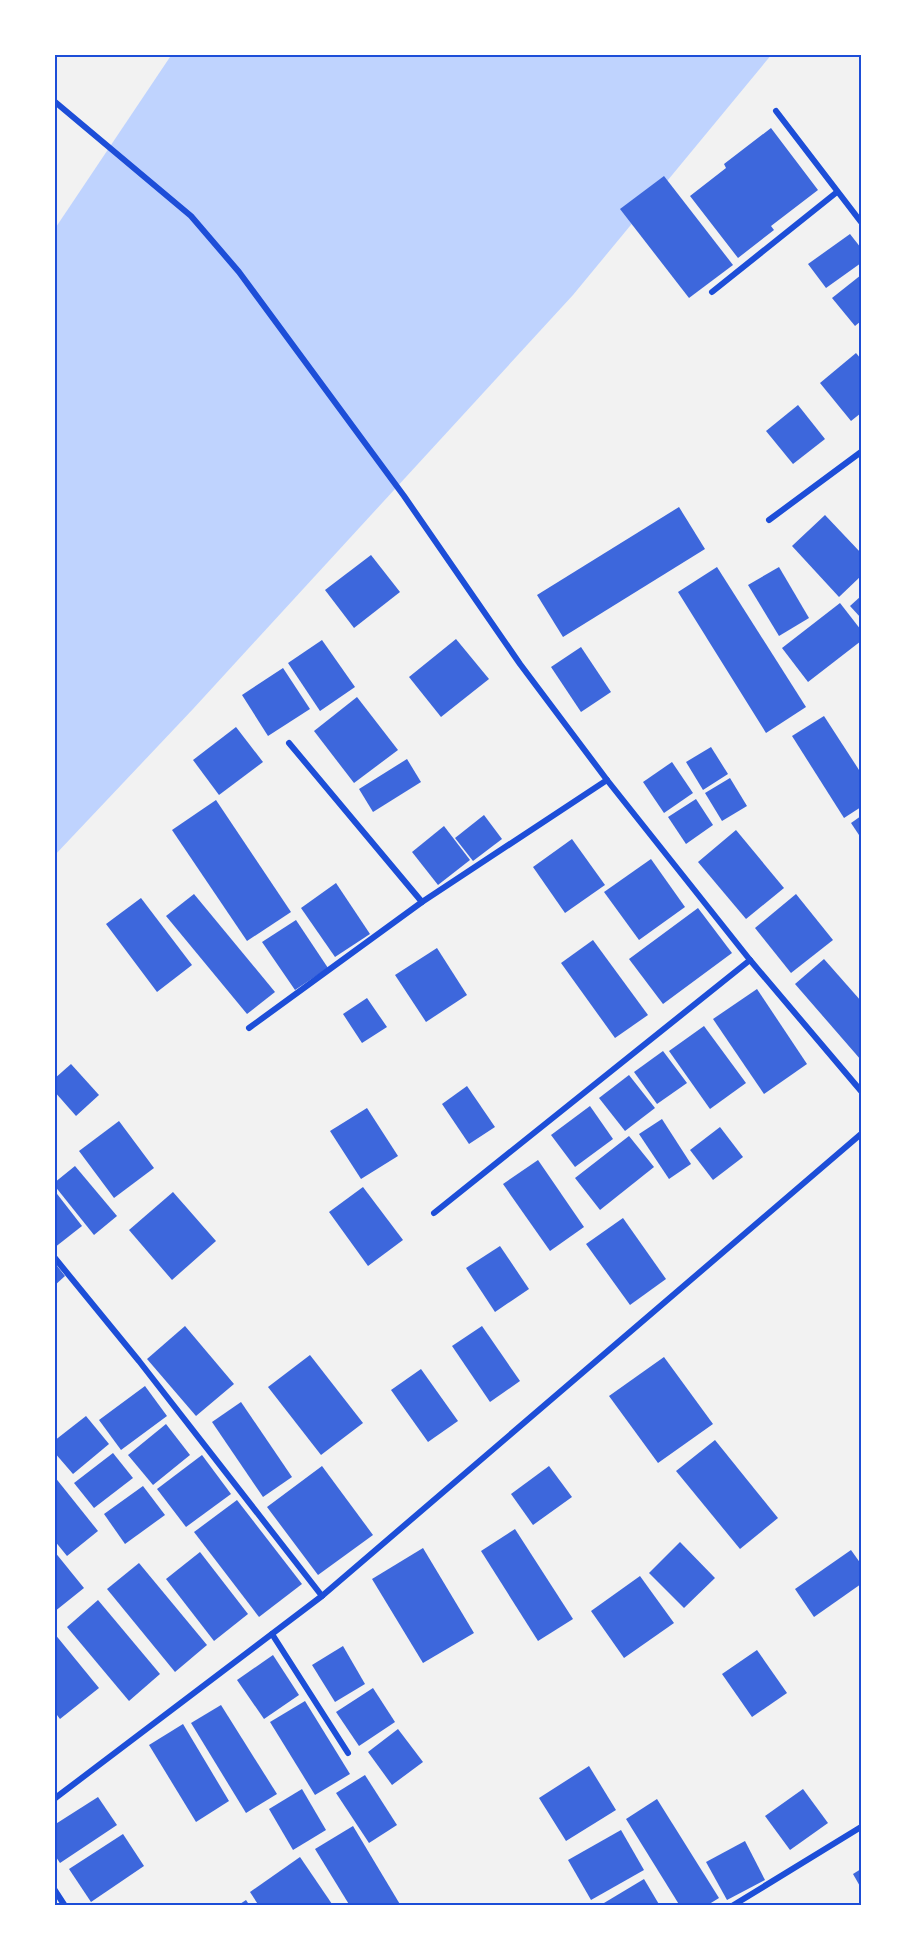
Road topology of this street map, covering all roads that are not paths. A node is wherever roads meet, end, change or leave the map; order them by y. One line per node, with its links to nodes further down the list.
1 (54, 100): 9 (street)
2 (776, 111): 3 (street)
3 (837, 192): 4 (street); 5 (street)
4 (861, 222)
5 (712, 292)
6 (861, 452): 7 (street)
7 (769, 520)
8 (290, 743): 10 (street)
9 (607, 780): 10 (street); 11 (street)
10 (422, 902): 12 (street)
11 (750, 960): 13 (street); 15 (street)
12 (249, 1028)
13 (861, 1091)
14 (861, 1134): 17 (street)
15 (434, 1213)
16 (54, 1257): 17 (street)
17 (322, 1596): 18 (street)
18 (272, 1634): 19 (street); 20 (street)
19 (348, 1753)
20 (54, 1799)
21 (861, 1827): 24 (street)
22 (54, 1889): 23 (street)
23 (65, 1906)
24 (732, 1906)

